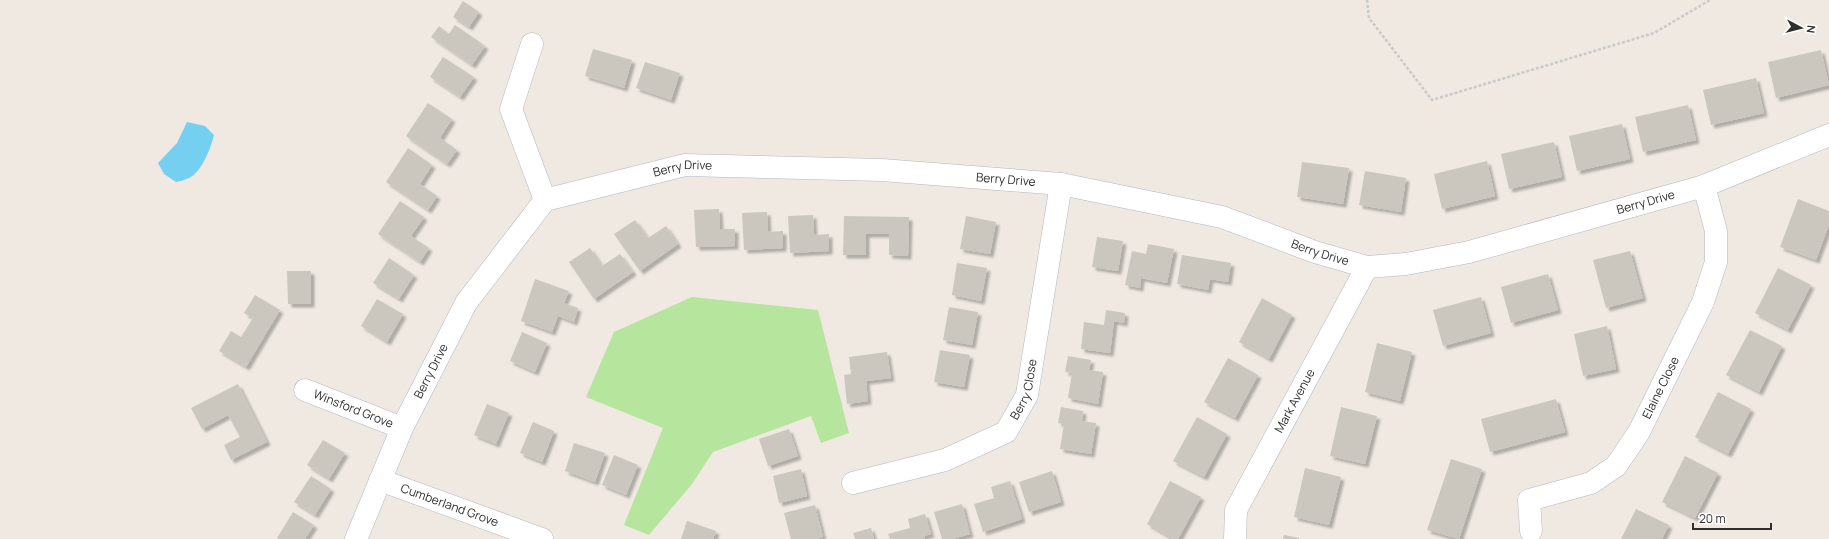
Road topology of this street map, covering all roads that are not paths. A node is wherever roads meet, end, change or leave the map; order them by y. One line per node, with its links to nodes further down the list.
1 (532, 44): 5 (street)
2 (1829, 135): 4 (street, Berry Drive)
3 (1061, 184): 5 (street, Berry Drive); 6 (street, Berry Drive); 10 (street, Berry Close)
4 (1704, 186): 6 (street, Berry Drive); 11 (street, Elaine Close)
5 (545, 200): 8 (street, Berry Drive)
6 (1367, 267): 14 (street, Mark Avenue)
7 (305, 390): 8 (street, Winsford Grove)
8 (402, 428): 9 (street, Berry Drive)
9 (380, 480): 12 (street, Berry Drive); 13 (street, Cumberland Grove)
10 (853, 483)
11 (1531, 530)
12 (356, 539)
13 (542, 539)
14 (1235, 539)

